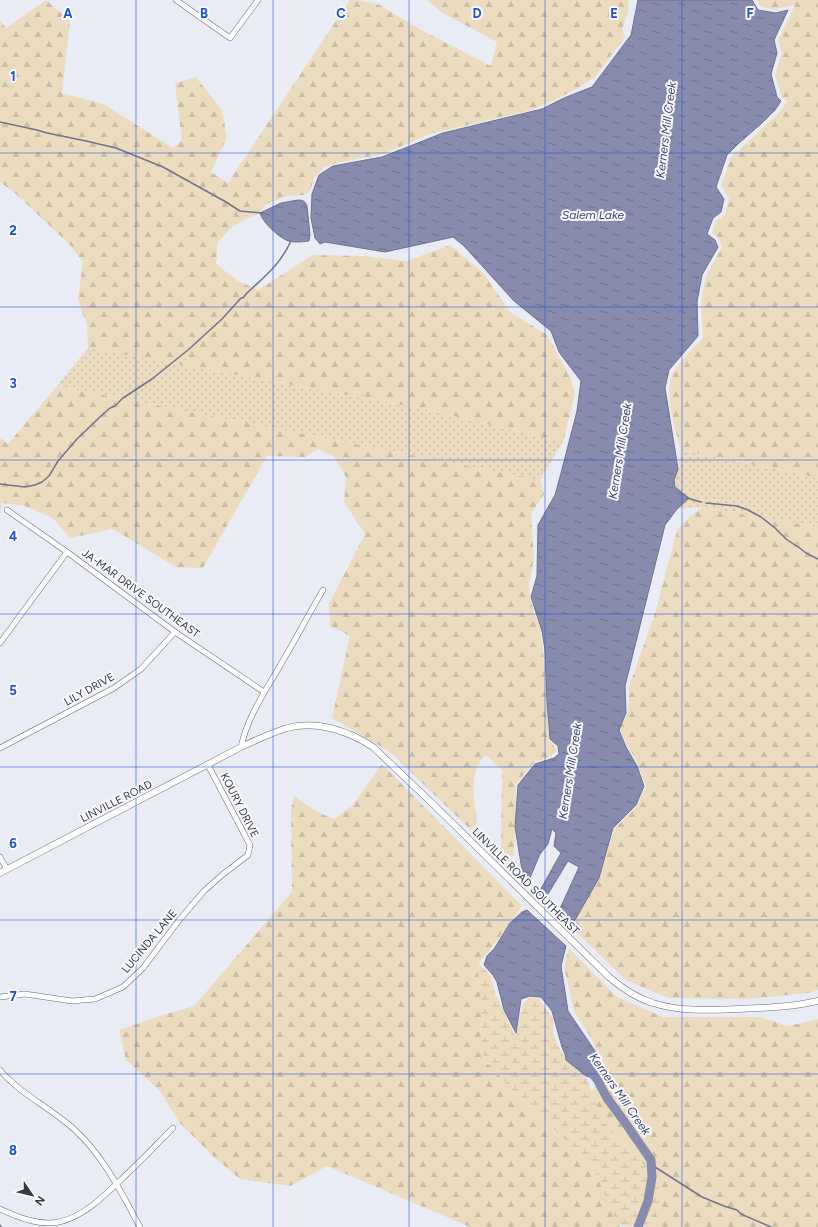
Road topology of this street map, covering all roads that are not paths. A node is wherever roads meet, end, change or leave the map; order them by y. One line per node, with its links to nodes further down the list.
1 (176, 0): 2 (street)
2 (258, 0)
3 (7, 510): 4 (street, JA-MAR DRIVE SOUTHEAST)
4 (67, 552): 6 (street, JA-MAR DRIVE SOUTHEAST); 7 (street)
5 (323, 590): 8 (street)
6 (175, 632): 8 (street, JA-MAR DRIVE SOUTHEAST); 10 (street, LILY DRIVE)
7 (0, 644)
8 (264, 692): 9 (street)
9 (241, 747): 11 (main road, LINVILLE ROAD); 17 (main road, LINVILLE ROAD SOUTHEAST)
10 (0, 748)
11 (208, 765): 12 (street, KOURY DRIVE); 14 (main road, LINVILLE ROAD)
12 (248, 855): 16 (street, LUCINDA LANE)
13 (0, 857): 14 (street)
14 (7, 869): 15 (main road, LINVILLE ROAD)
15 (0, 873)
16 (0, 997)
17 (816, 1002)
18 (0, 1070): 20 (street)
19 (173, 1128): 20 (street)
20 (116, 1184): 22 (street); 23 (street)
21 (0, 1208): 22 (street)
22 (58, 1225)
23 (140, 1227)

